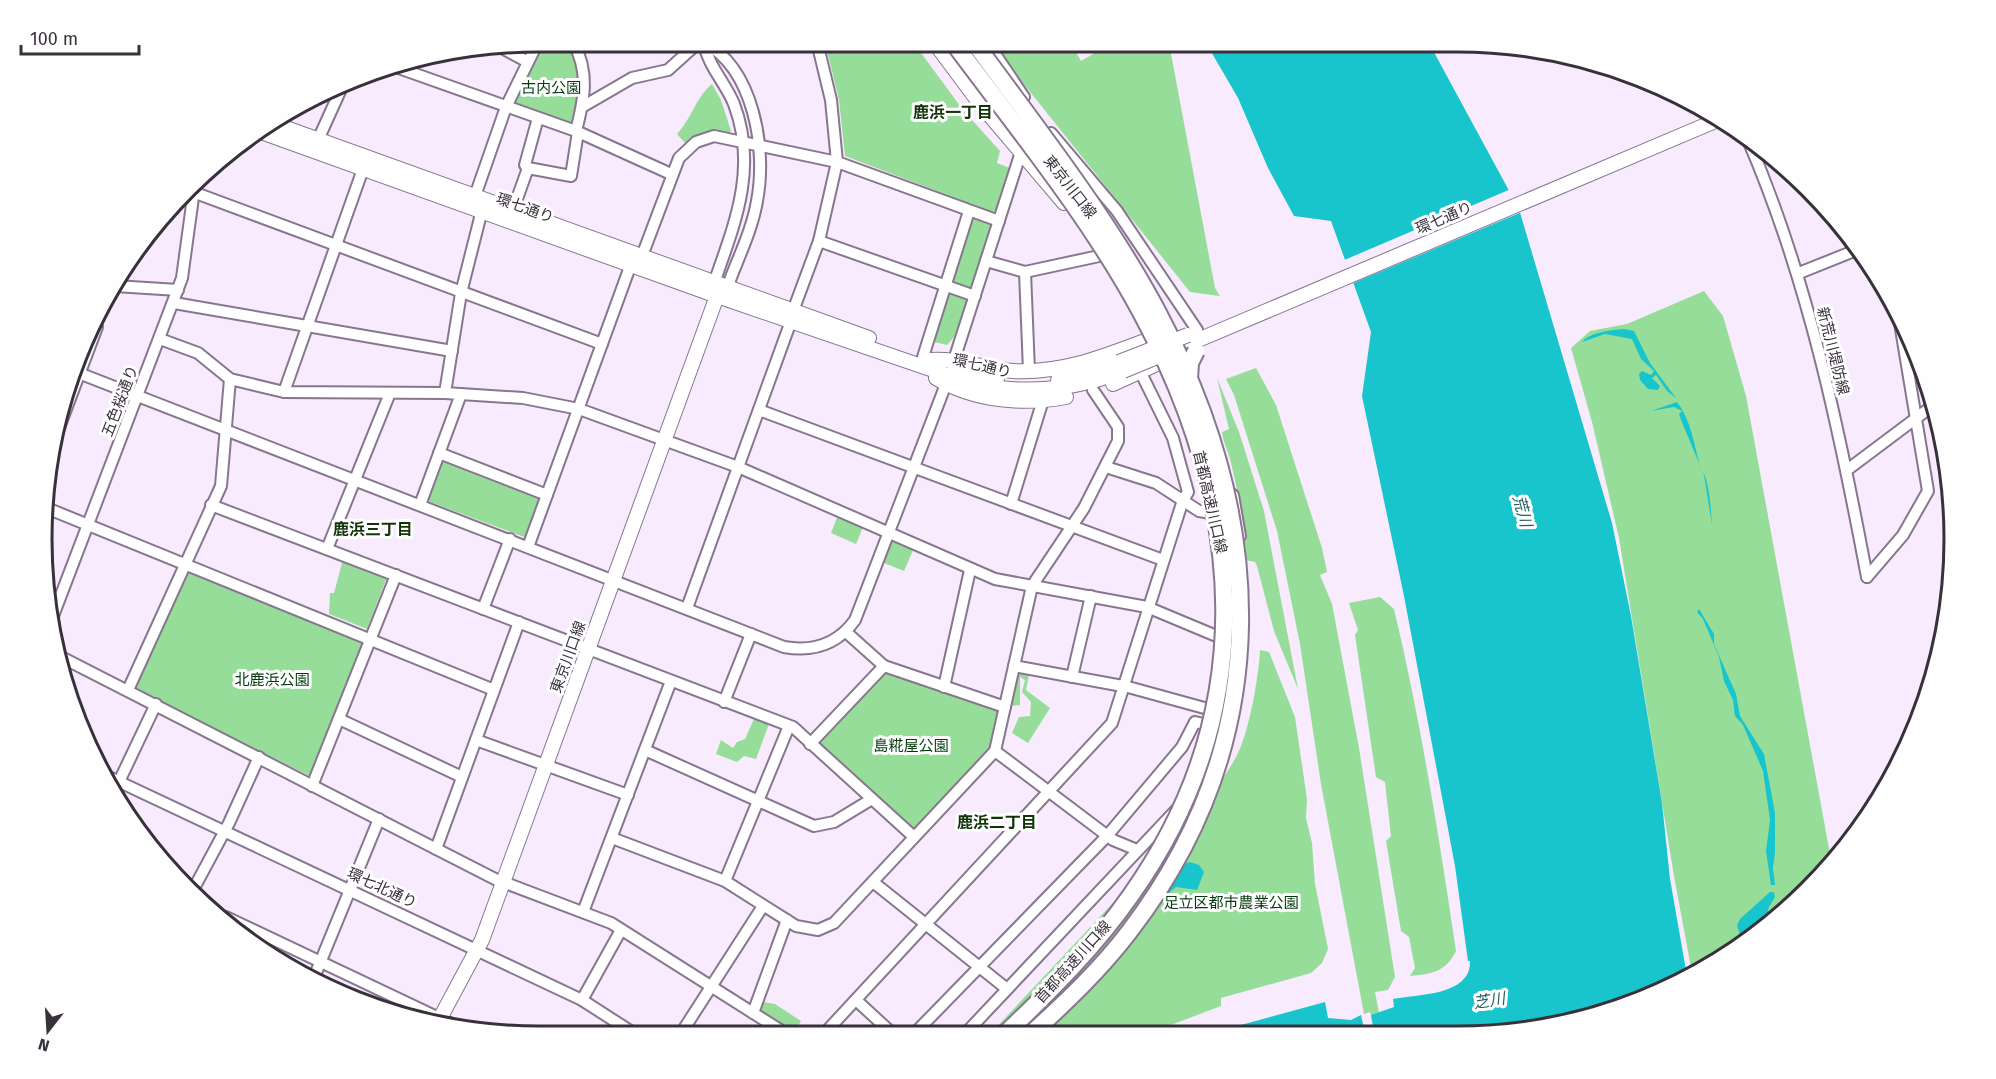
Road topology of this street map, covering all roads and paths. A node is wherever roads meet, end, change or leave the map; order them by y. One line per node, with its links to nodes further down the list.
1 (533, 52): 13 (street)
2 (576, 52): 17 (street)
3 (690, 52): 17 (street)
4 (705, 52): 24 (street)
5 (719, 52): 25 (street)
6 (820, 52): 28 (street)
7 (942, 52): 26 (main road, 東京川口線)
8 (960, 52): 194 (highway, 首都高速川口線, bridge)
9 (972, 52): 56 (main road, 東京川口線)
10 (981, 52): 196 (highway, 首都高速川口線, bridge)
11 (994, 52): 57 (street)
12 (513, 54): 13 (street)
13 (528, 62): 16 (street)
14 (407, 71): 16 (street)
15 (337, 97): 23 (street)
16 (506, 107): 18 (street); 33 (street)
17 (582, 107): 21 (street)
18 (538, 118): 21 (street); 29 (street)
19 (1705, 121): 57 (main road, 環七通り)
20 (282, 127): 23 (main road, 環七通り)
21 (577, 131): 29 (street); 31 (street)
22 (269, 135): 30 (main road, 環七通り)
23 (318, 140): 33 (main road, 環七通り)
24 (743, 141): 25 (street); 31 (street); 49 (street)
25 (759, 145): 28 (street); 49 (street)
26 (1021, 152): 38 (street); 42 (main road, 東京川口線)
27 (1754, 154): 46 (street, 新荒川堤防線)
28 (837, 162): 37 (street); 39 (street)
29 (528, 168): 36 (street)
30 (363, 169): 35 (main road, 環七通り); 40 (street)
31 (671, 174): 43 (street)
32 (198, 192): 40 (street)
33 (475, 196): 36 (main road, 環七通り)
34 (193, 197): 50 (street, 五色桜通り)
35 (482, 210): 43 (main road, 環七通り); 51 (street)
36 (513, 210): 43 (main road, 環七通り)
37 (969, 211): 38 (street); 47 (street)
38 (999, 221): 44 (street)
39 (819, 241): 47 (street); 54 (street)
40 (336, 245): 51 (street); 55 (street)
41 (1850, 253): 46 (street)
42 (1099, 256): 45 (street); 59 (main road, 東京川口線)
43 (637, 260): 49 (main road, 環七通り); 60 (street)
44 (986, 261): 45 (street); 52 (street)
45 (1025, 272): 69 (street)
46 (1799, 273): 92 (street, 新荒川堤防線)
47 (946, 286): 52 (street); 63 (street)
48 (124, 287): 50 (street)
49 (719, 289): 54 (main road, 環七通り); 86 (main road, 東京川口線)
50 (178, 290): 53 (street, 五色桜通り)
51 (460, 293): 60 (street); 62 (street)
52 (975, 296): 64 (street)
53 (174, 303): 55 (street); 58 (street, 五色桜通り)
54 (792, 316): 63 (main road, 環七通り); 66 (main road, 環七通り); 82 (street)
55 (308, 324): 62 (street); 75 (street)
56 (1161, 335): 59 (main road); 65 (main road, 東京川口線)
57 (1197, 337): 67 (main road, 環七通り, bridge); 128 (highway, bridge)
58 (160, 339): 72 (street); 79 (street, 五色桜通り)
59 (1147, 340): 68 (main road, 東京川口線); 69 (main road)
60 (602, 344): 81 (street)
61 (1903, 347): 84 (street)
62 (452, 351): 77 (street)
63 (926, 358): 64 (main road); 67 (main road, 環七通り)
64 (954, 360): 69 (main road)
65 (1171, 360): 68 (main road); 123 (street)
66 (909, 362): 67 (main road, 環七通り); 73 (main road)
67 (1121, 366)
68 (1158, 366): 70 (main road); 100 (street)
69 (1029, 371)
70 (1141, 373): 74 (main road); 95 (street)
71 (81, 374): 79 (street)
72 (231, 379): 75 (street); 85 (street)
73 (946, 384): 80 (main road); 91 (street)
74 (1093, 390): 80 (main road); 90 (street)
75 (284, 392): 76 (street)
76 (390, 393): 77 (street); 93 (street)
77 (445, 393): 78 (street)
78 (461, 394): 81 (street); 88 (street)
79 (138, 397): 85 (street); 101 (street, 五色桜通り)
80 (1043, 400): 97 (street)
81 (579, 409): 86 (street); 94 (street)
82 (759, 410): 89 (street); 91 (street)
83 (1926, 410): 84 (street)
84 (1914, 419): 92 (street); 92 (street, 新荒川堤防線)
85 (226, 430): 93 (street); 96 (street)
86 (664, 439): 89 (street); 111 (main road, 東京川口線)
87 (1211, 449): 128 (highway, bridge)
88 (439, 453): 94 (street); 98 (street)
89 (738, 467): 103 (street); 116 (street)
90 (1106, 467): 95 (street); 102 (street)
91 (915, 468): 97 (street); 103 (street)
92 (1847, 470)
93 (355, 480): 98 (street); 106 (street)
94 (547, 495): 105 (street)
95 (1183, 500): 100 (street); 107 (street)
96 (211, 504): 106 (street); 108 (street)
97 (1011, 504): 102 (street)
98 (420, 505): 104 (street)
99 (54, 511): 101 (street)
100 (1211, 513): 122 (street)
101 (88, 526): 108 (street); 114 (street, 五色桜通り)
102 (1071, 527): 107 (street); 112 (street)
103 (888, 533): 109 (street); 119 (street)
104 (510, 539): 105 (street); 117 (street)
105 (528, 547): 111 (street)
106 (327, 549): 110 (street)
107 (1163, 560): 115 (street)
108 (185, 563): 121 (street); 133 (street)
109 (970, 570): 112 (street); 132 (street)
110 (396, 575): 117 (street); 121 (street)
111 (614, 582): 116 (street); 124 (main road, 東京川口線)
112 (1032, 586): 113 (street); 127 (street)
113 (1091, 596): 115 (street); 129 (street)
114 (57, 605)
115 (1147, 607): 122 (street); 131 (street)
116 (687, 608): 120 (street)
117 (483, 609): 118 (street)
118 (519, 622): 124 (street); 134 (street)
119 (846, 632): 120 (street); 126 (street)
120 (751, 634): 135 (street)
121 (371, 639): 134 (street); 140 (street)
122 (1221, 639): 123 (street); 138 (street)
123 (1244, 644): 139 (street)
124 (589, 649): 130 (street); 148 (main road, 東京川口線)
125 (68, 660): 133 (street)
126 (884, 666): 132 (street); 144 (street)
127 (1014, 666): 129 (street); 137 (street)
128 (1231, 668): 195 (highway)
129 (1072, 677): 131 (street)
130 (671, 681): 135 (street); 145 (street)
131 (1124, 686): 138 (street); 153 (street)
132 (944, 687): 137 (street)
133 (128, 690): 136 (street)
134 (494, 690): 143 (street)
135 (724, 702): 142 (street)
136 (156, 704): 147 (street); 150 (street)
137 (1005, 707): 146 (street)
138 (1212, 710): 139 (street); 141 (street)
139 (1234, 717): 157 (street)
140 (339, 719): 149 (street); 152 (street)
141 (1208, 725): 157 (street); 160 (street)
142 (789, 726): 144 (street); 155 (street)
143 (476, 740): 148 (street); 149 (street)
144 (810, 744): 156 (street)
145 (645, 750): 154 (street); 155 (street)
146 (995, 752): 153 (street); 161 (street)
147 (259, 757): 152 (street); 159 (street)
148 (546, 765): 154 (street); 167 (main road, 東京川口線)
149 (462, 777): 163 (street)
150 (116, 780)
151 (118, 783): 159 (street, 環七北通り)
152 (312, 786): 158 (street)
153 (1048, 792): 160 (street); 174 (street)
154 (628, 795): 162 (street)
155 (759, 800): 156 (street); 165 (street)
156 (872, 800): 161 (street)
157 (1174, 811): 164 (street)
158 (379, 819): 163 (street); 169 (street)
159 (224, 831): 168 (street); 169 (street, 環七北通り)
160 (1107, 836): 164 (street); 178 (street)
161 (914, 837): 166 (street)
162 (612, 838): 165 (street); 171 (street)
163 (436, 849): 167 (street)
164 (1137, 850): 181 (street)
165 (725, 881): 170 (street)
166 (873, 882): 172 (street); 174 (street)
167 (503, 883): 171 (street); 176 (main road, 東京川口線)
168 (196, 885)
169 (350, 890): 176 (street, 環七北通り); 177 (street)
170 (763, 906): 172 (street); 180 (street)
171 (582, 912): 175 (street)
172 (787, 920): 185 (street)
173 (240, 924): 177 (street)
174 (926, 924): 178 (street); 183 (street)
175 (621, 930): 180 (street); 182 (street)
176 (478, 950): 182 (street, 環七北通り); 186 (main road, 東京川口線)
177 (321, 962): 179 (street); 184 (street)
178 (979, 966): 181 (street); 192 (street)
179 (317, 972)
180 (711, 986): 185 (street); 188 (street)
181 (1007, 989): 193 (street)
182 (582, 1000): 187 (street, 環七北通り)
183 (856, 1000): 190 (street); 191 (street)
184 (420, 1012)
185 (753, 1013): 189 (street)
186 (442, 1016)
187 (619, 1026)
188 (686, 1026)
189 (774, 1026)
190 (831, 1026)
191 (884, 1026)
192 (922, 1026)
193 (972, 1026)
194 (1013, 1026)
195 (1029, 1026)
196 (1040, 1026)

